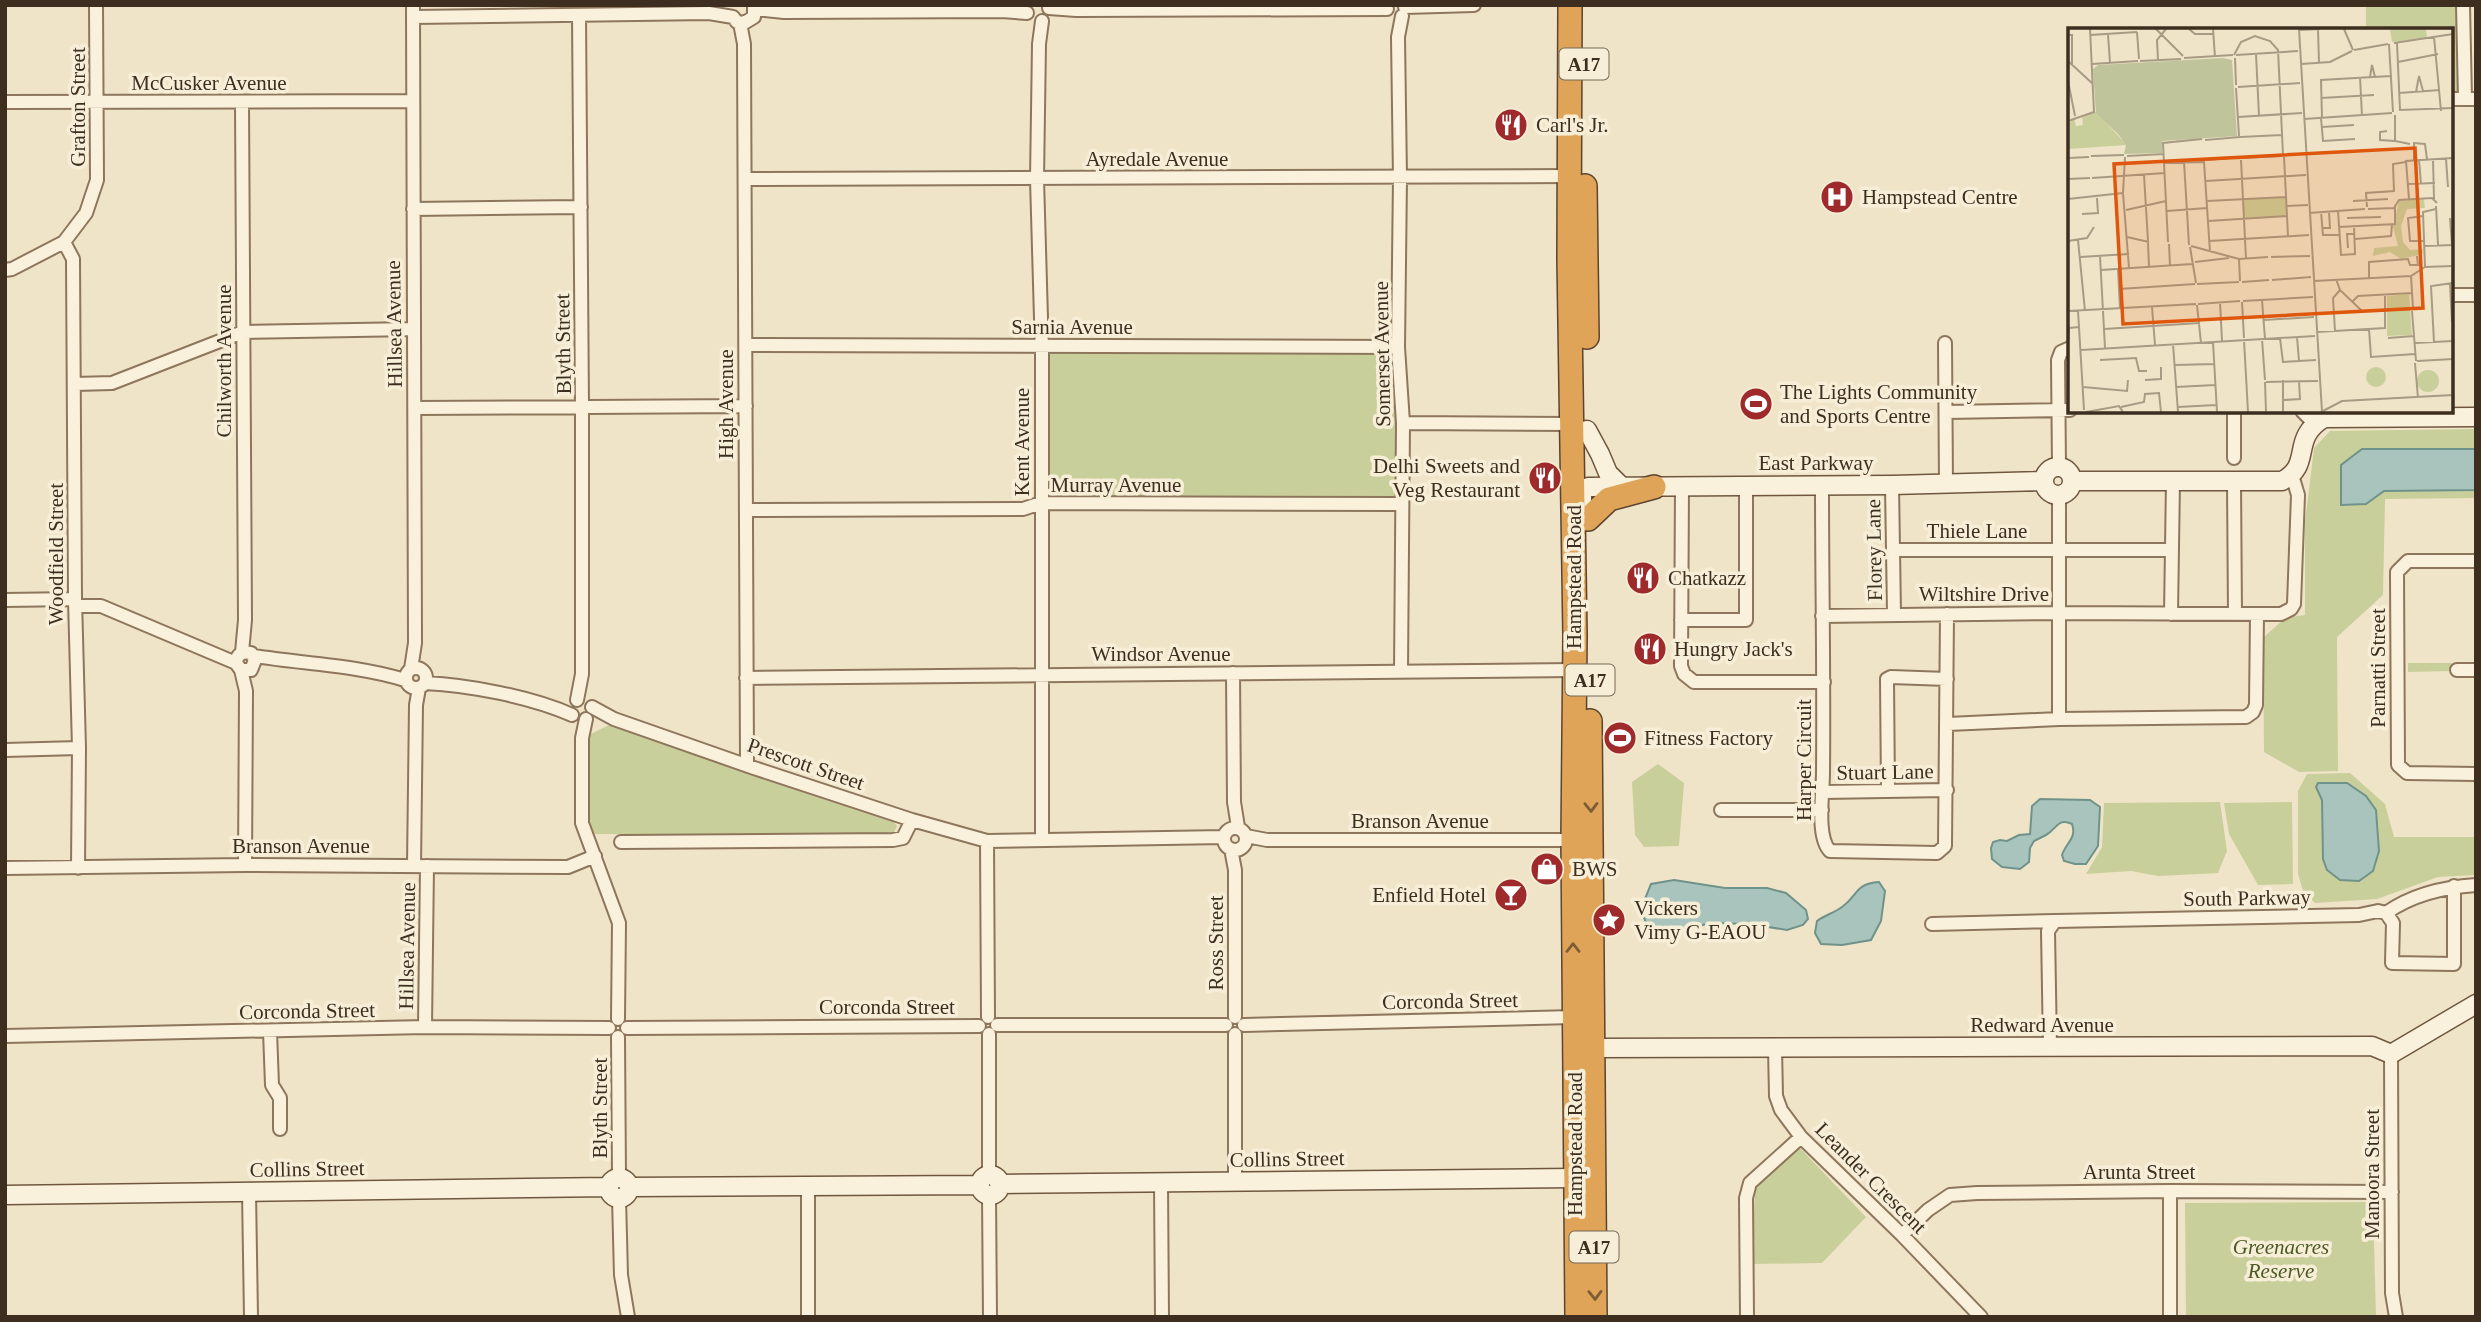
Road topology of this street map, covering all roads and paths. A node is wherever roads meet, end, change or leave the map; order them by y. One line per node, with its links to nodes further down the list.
1 (96, 5): 16 (street, Grafton Street)
2 (1474, 5): 6 (street)
3 (1570, 5): 17 (highway, Hampstead Road / A17)
4 (1584, 5): 17 (highway, Hampstead Road / A17)
5 (2463, 5): 12 (street)
6 (1397, 10): 8 (street); 18 (street, Somerset Avenue)
7 (413, 11): 10 (street); 13 (street, Hillsea Avenue)
8 (1038, 12): 9 (street); 20 (street, Kent Avenue)
9 (744, 13): 10 (street); 19 (street, High Avenue)
10 (579, 15): 21 (street, Blyth Street)
11 (2453, 99): 12 (street)
12 (2471, 99)
13 (413, 101): 15 (street, McCusker Avenue); 22 (street, Hillsea Avenue)
14 (5, 102): 16 (street, McCusker Avenue)
15 (242, 102): 16 (street, McCusker Avenue); 28 (street, Chilworth Avenue)
16 (98, 103): 23 (street, Grafton Street)
17 (1577, 176): 18 (street, Ayredale Avenue); 45 (highway, Hampstead Road / A17)
18 (1400, 178): 20 (street, Ayredale Avenue); 32 (street, Somerset Avenue)
19 (745, 179): 20 (street, Ayredale Avenue); 30 (street, High Avenue)
20 (1037, 179): 31 (street, Kent Avenue)
21 (581, 207): 22 (street); 35 (street, Blyth Street)
22 (413, 209): 27 (street, Hillsea Avenue)
23 (64, 242): 24 (street); 34 (street, Woodfield Street)
24 (5, 270)
25 (2453, 295): 26 (street)
26 (2476, 295)
27 (413, 329): 28 (street); 37 (street, Hillsea Avenue)
28 (243, 332): 34 (street); 80 (street, Chilworth Avenue)
29 (1945, 343): 39 (street)
30 (746, 345): 31 (street, Sarnia Avenue); 36 (street, High Avenue)
31 (1041, 346): 32 (street, Sarnia Avenue); 62 (street, Kent Avenue)
32 (1398, 346): 44 (street, Somerset Avenue)
33 (2068, 349): 38 (street)
34 (75, 384): 71 (street, Woodfield Street)
35 (582, 406): 36 (street); 37 (street); 91 (street, Blyth Street)
36 (746, 406): 64 (street, High Avenue)
37 (415, 408): 88 (street, Hillsea Avenue)
38 (2064, 410): 39 (street); 47 (street)
39 (1946, 412): 53 (street)
40 (2234, 413): 46 (street)
41 (2407, 414): 42 (street); 43 (street)
42 (2476, 416)
43 (2309, 417): 48 (street)
44 (1403, 424): 45 (street); 63 (street, Somerset Avenue)
45 (1582, 426): 58 (highway, Hampstead Road / A17); 59 (street); 65 (highway, Hampstead Road / A17)
46 (2234, 458)
47 (2059, 467): 49 (street); 50 (street)
48 (2292, 475): 52 (street); 77 (street, Wiltshire Drive)
49 (2044, 481): 53 (street, East Parkway); 61 (street)
50 (2073, 481): 51 (street); 61 (street)
51 (2173, 481): 52 (street); 67 (street)
52 (2234, 481): 76 (street)
53 (1946, 484): 54 (street, East Parkway)
54 (1892, 485): 57 (street, East Parkway); 66 (street, Florey Lane)
55 (1682, 486): 56 (street, East Parkway); 60 (street, East Parkway); 79 (street)
56 (1746, 486): 57 (street, East Parkway); 79 (street)
57 (1822, 486): 78 (street, Harper Circuit)
58 (1587, 487): 59 (street, East Parkway); 65 (highway, Hampstead Road / A17)
59 (1622, 487): 60 (street, East Parkway)
60 (1654, 487): 65 (highway)
61 (2059, 496): 68 (street)
62 (1041, 503): 63 (street, Murray Avenue); 64 (street, Murray Avenue); 86 (street, Kent Avenue)
63 (1402, 505): 84 (street, Somerset Avenue)
64 (746, 510): 87 (street, High Avenue)
65 (1581, 521): 81 (highway, Hampstead Road / A17); 106 (highway, Hampstead Road / A17, one-way to 106)
66 (1893, 550): 68 (street, Thiele Lane); 73 (street, Florey Lane)
67 (2172, 550): 68 (street, Thiele Lane); 75 (street)
68 (2060, 551): 72 (street)
69 (2476, 561): 97 (street, Parnatti Street)
70 (5, 600): 71 (street, Prescott Street)
71 (75, 602): 80 (street, Prescott Street); 94 (street, Woodfield Street)
72 (2058, 613): 74 (street, Wiltshire Drive); 75 (street, Wiltshire Drive); 92 (street)
73 (1894, 614): 74 (street, Wiltshire Drive); 78 (street, Wiltshire Drive)
74 (1947, 614): 89 (street, Harper Circuit)
75 (2171, 614): 76 (street, Wiltshire Drive)
76 (2235, 614): 77 (street, Wiltshire Drive)
77 (2257, 614): 92 (street)
78 (1822, 616): 90 (street, Harper Circuit)
79 (1681, 620): 90 (street)
80 (246, 661): 88 (street, Prescott Street); 110 (street, Chilworth Avenue)
81 (1575, 670): 84 (street, Windsor Avenue); 106 (highway, Hampstead Road / A17)
82 (2457, 670): 83 (street)
83 (2476, 670)
84 (1401, 671): 85 (street, Windsor Avenue)
85 (1233, 673): 86 (street, Windsor Avenue); 104 (street, Ross Street)
86 (1041, 674): 87 (street, Windsor Avenue); 105 (street, Kent Avenue)
87 (746, 678): 96 (street, High Avenue)
88 (416, 679): 91 (street, Prescott Street); 111 (street, Hillsea Avenue)
89 (1947, 679): 93 (street, Harper Circuit); 99 (street)
90 (1824, 682): 100 (street, Harper Circuit)
91 (582, 710): 96 (street, Prescott Street); 109 (street, Blyth Street)
92 (2059, 719): 93 (street)
93 (1948, 724): 98 (street, Harper Circuit)
94 (79, 748): 95 (street); 113 (street, Woodfield Street)
95 (5, 750)
96 (747, 765): 103 (street, Prescott Street)
97 (2476, 774)
98 (1947, 790): 99 (street, Stuart Lane); 102 (street, Harper Circuit)
99 (1888, 791): 100 (street, Stuart Lane)
100 (1823, 792): 102 (street, Harper Circuit)
101 (1721, 810): 102 (street)
102 (1822, 810)
103 (912, 820): 107 (street, Prescott Street); 108 (street)
104 (1235, 839): 105 (street, Branson Avenue); 106 (street, Branson Avenue); 122 (street, Ross Street)
105 (1042, 840): 107 (street, Branson Avenue)
106 (1582, 840): 120 (highway, Hampstead Road / A17)
107 (987, 841): 121 (street)
108 (621, 842)
109 (595, 856): 111 (street, Branson Avenue); 124 (street, Blyth Street)
110 (245, 865): 111 (street, Branson Avenue); 113 (street, Branson Avenue)
111 (421, 866): 123 (street, Hillsea Avenue)
112 (5, 868): 113 (street, Branson Avenue)
113 (78, 868)
114 (2476, 884): 115 (street)
115 (2454, 886): 116 (street); 116 (street)
116 (2386, 913): 117 (street, South Parkway)
117 (2055, 921): 118 (street, South Parkway); 129 (street)
118 (1932, 924)
119 (2476, 1004): 130 (street)
120 (1583, 1016): 122 (street, Corconda Street); 127 (highway, Hampstead Road / A17)
121 (988, 1025): 122 (street, Corconda Street); 124 (street, Corconda Street); 136 (street)
122 (1235, 1025): 134 (street, Ross Street)
123 (425, 1027): 124 (street, Corconda Street); 125 (street, Corconda Street)
124 (618, 1028): 138 (street, Blyth Street)
125 (270, 1031): 126 (street, Corconda Street); 131 (street)
126 (5, 1036)
127 (1583, 1048): 128 (street, Redward Avenue); 133 (highway, Hampstead Road / A17)
128 (1774, 1048): 129 (street, Redward Avenue); 132 (street, Leander Crescent)
129 (2050, 1048): 130 (street, Redward Avenue)
130 (2391, 1054): 141 (street, Manoora Street)
131 (280, 1129)
132 (1801, 1137): 143 (street, Leander Crescent); 152 (street)
133 (1583, 1178): 134 (street, Collins Street); 150 (highway, Hampstead Road / A17); 151 (highway, Hampstead Road / A17, one-way to 151)
134 (1235, 1182): 135 (street, Collins Street)
135 (1161, 1183): 136 (street, Collins Street); 149 (street)
136 (989, 1185): 137 (street, Collins Street); 148 (street)
137 (808, 1186): 138 (street, Collins Street); 147 (street)
138 (619, 1188): 140 (street, Collins Street); 146 (street, Blyth Street)
139 (2170, 1191): 141 (street, Arunta Street); 143 (street, Arunta Street); 154 (street)
140 (249, 1192): 142 (street, Collins Street); 145 (street)
141 (2392, 1192): 144 (street, Manoora Street)
142 (5, 1195)
143 (1902, 1235): 153 (street, Leander Crescent)
144 (2392, 1293): 155 (street, Manoora Street); 156 (street, Manoora Street)
145 (251, 1317)
146 (628, 1317)
147 (808, 1317)
148 (990, 1317)
149 (1162, 1317)
150 (1577, 1317)
151 (1595, 1317)
152 (1746, 1317)
153 (1981, 1317)
154 (2171, 1317)
155 (2389, 1317)
156 (2396, 1317)

